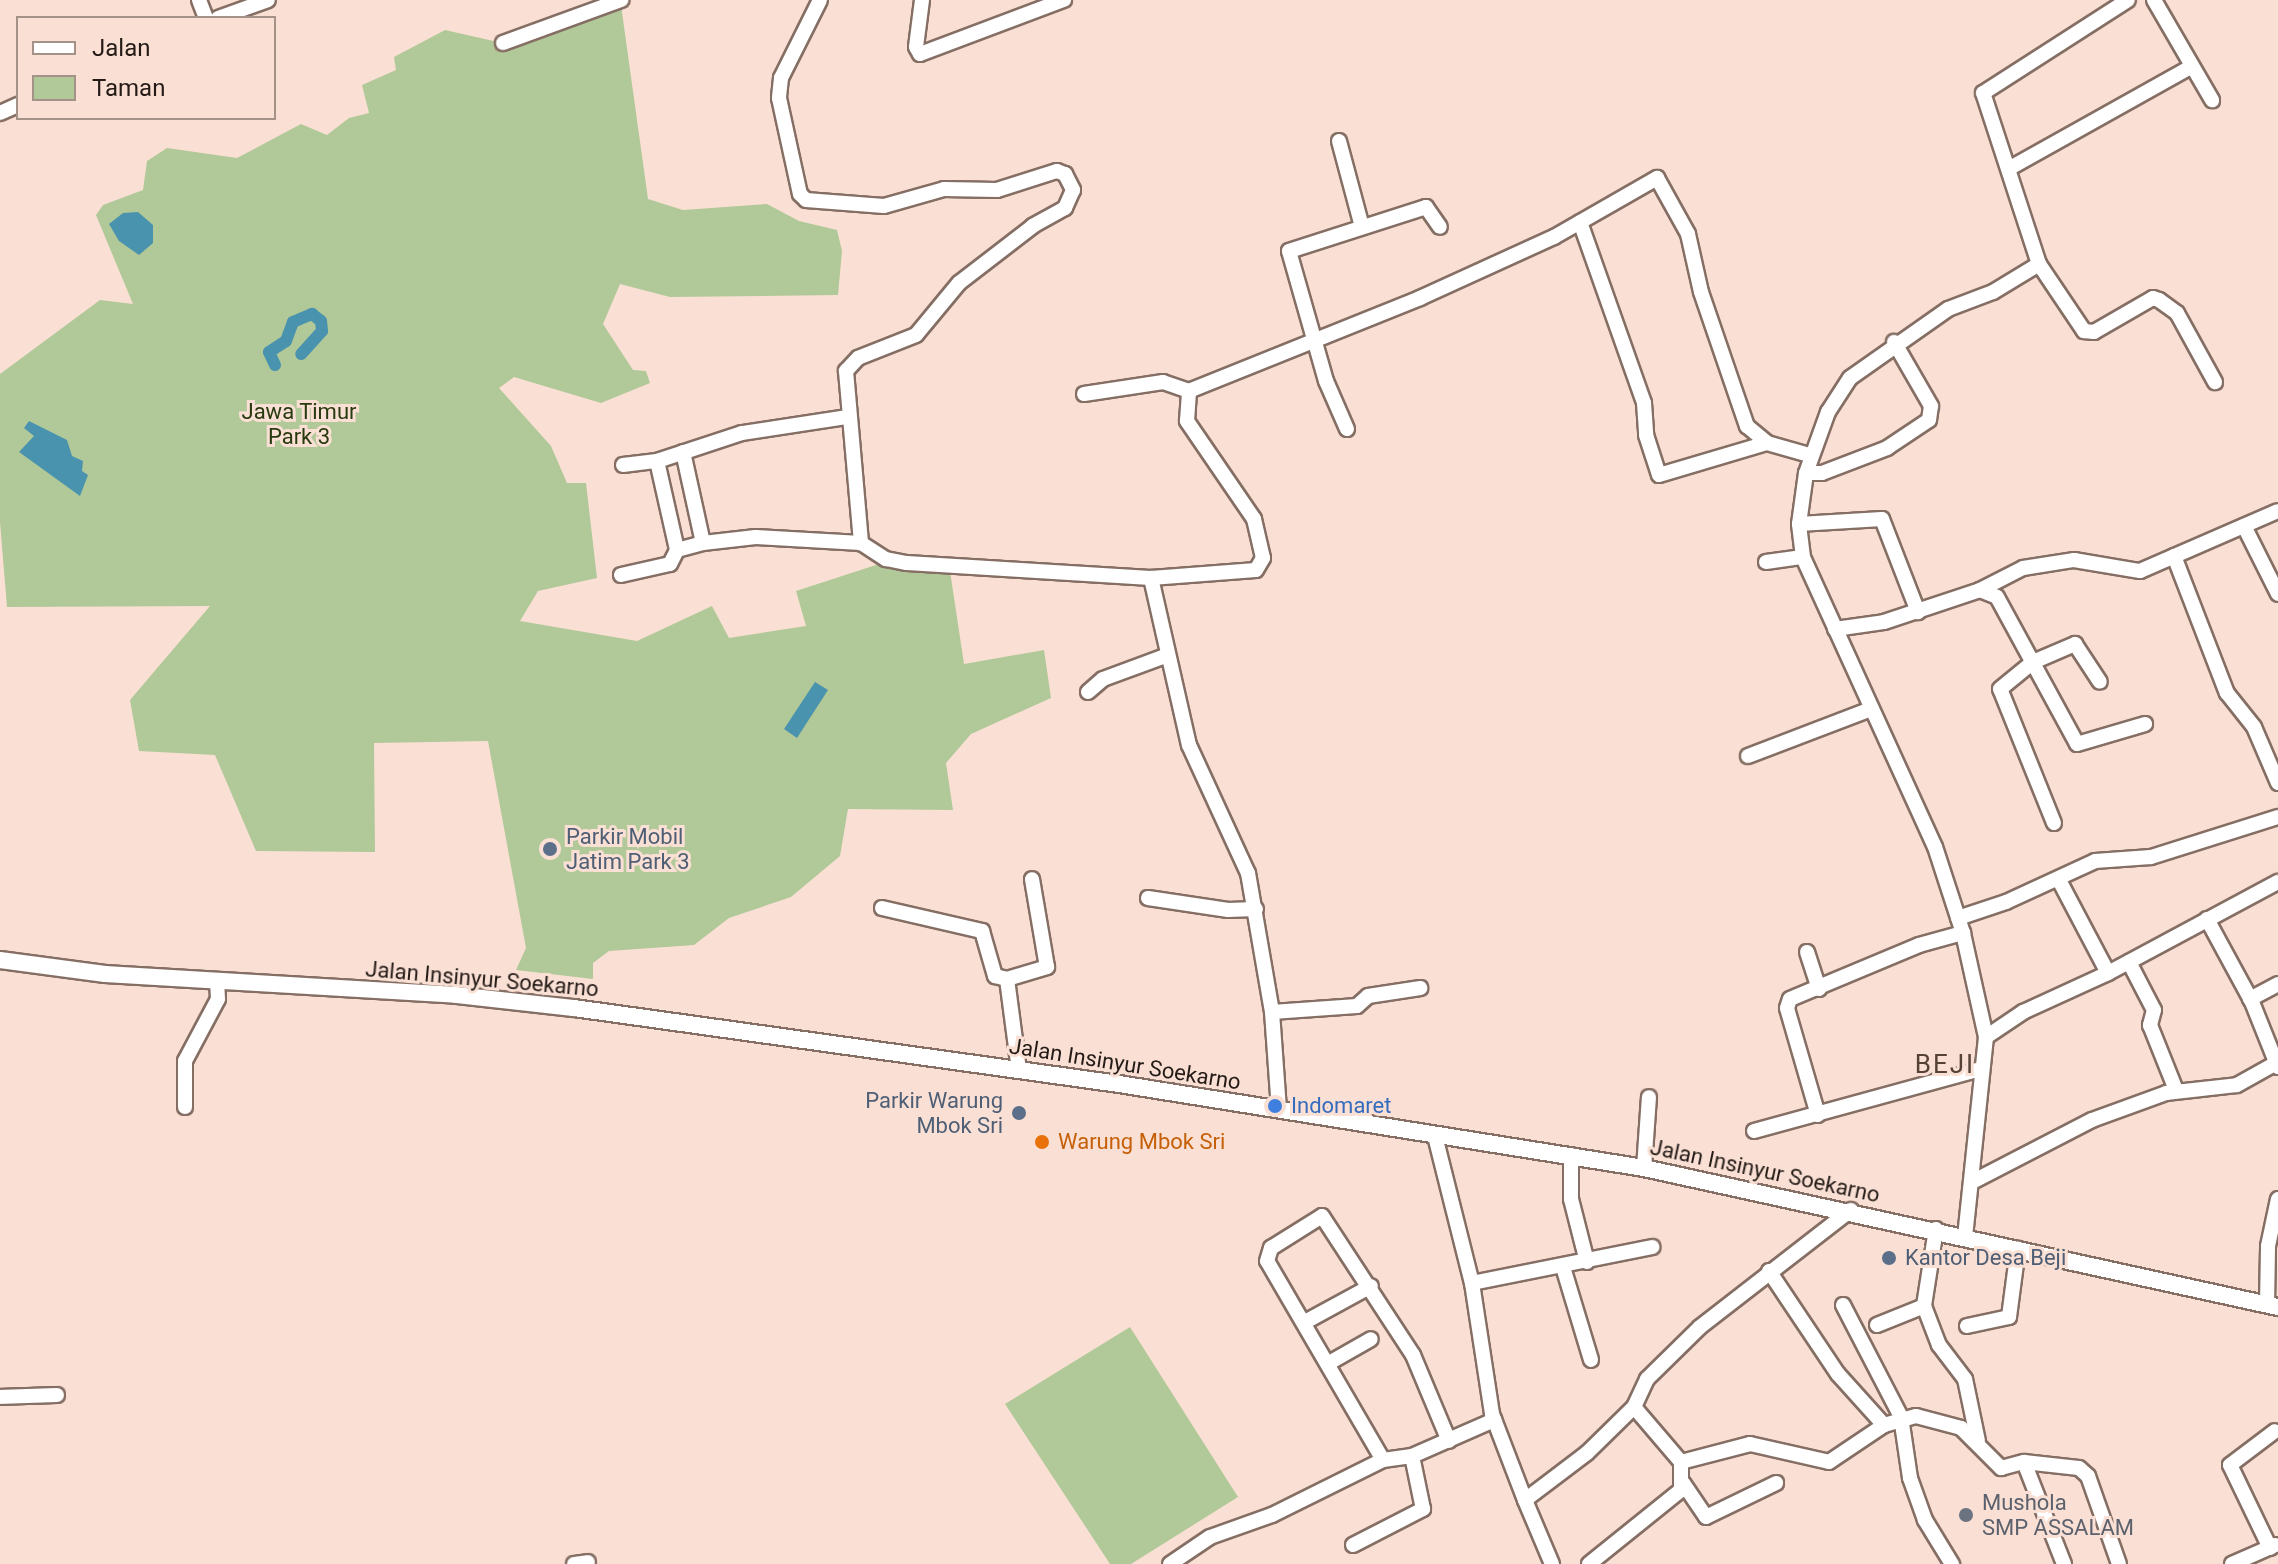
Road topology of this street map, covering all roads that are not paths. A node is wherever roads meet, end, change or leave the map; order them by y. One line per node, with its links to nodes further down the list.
1 (268, 0): 8 (street)
2 (621, 0): 9 (street)
3 (820, 0): 23 (street)
4 (922, 0): 5 (street)
5 (1064, 0)
6 (2128, 0): 13 (street)
7 (2154, 0): 10 (street)
8 (224, 16)
9 (503, 43)
10 (2191, 67): 11 (street); 13 (street)
11 (2212, 100)
12 (1339, 141): 15 (street)
13 (2010, 168): 17 (street)
14 (1580, 222): 18 (street); 25 (street); 25 (street)
15 (1362, 227): 16 (street); 18 (street)
16 (1440, 227)
17 (2039, 264): 19 (street); 20 (street)
18 (1314, 342): 21 (street); 24 (street)
19 (1894, 342): 27 (street); 30 (street)
20 (2215, 382)
21 (1189, 391): 22 (street); 41 (street)
22 (1084, 394)
23 (846, 417): 26 (street); 35 (street)
24 (1347, 429)
25 (1767, 443): 27 (street)
26 (683, 452): 28 (street); 34 (street)
27 (1809, 455): 30 (street)
28 (657, 461): 29 (street); 36 (street)
29 (623, 465)
30 (1806, 473): 32 (street)
31 (2278, 511): 33 (street)
32 (1799, 524): 38 (street); 44 (street)
33 (2244, 526): 37 (street); 43 (street)
34 (703, 543): 35 (street); 36 (street)
35 (861, 543): 41 (street)
36 (677, 550): 40 (street)
37 (2174, 556): 42 (street); 53 (street)
38 (1803, 557): 39 (street); 45 (street)
39 (1766, 562)
40 (621, 575)
41 (1151, 578): 46 (street)
42 (1980, 590): 44 (street); 47 (street)
43 (2278, 594)
44 (1918, 612): 45 (street)
45 (1835, 629): 50 (street)
46 (1168, 655): 49 (street); 62 (street)
47 (2033, 662): 48 (street); 51 (street); 56 (street)
48 (2100, 682)
49 (1088, 692)
50 (1871, 709): 52 (street); 63 (street)
51 (2145, 724)
52 (1748, 756)
53 (2274, 759): 54 (street)
54 (2278, 783)
55 (2278, 817): 58 (street)
56 (2054, 823)
57 (1032, 879): 70 (street)
58 (2059, 880): 63 (street); 69 (street)
59 (2278, 882): 64 (street)
60 (1148, 898): 62 (street)
61 (882, 908): 70 (street)
62 (1256, 909): 76 (street)
63 (1958, 918): 65 (street)
64 (2207, 919): 68 (street); 75 (street)
65 (1963, 933): 74 (street); 77 (street)
66 (1807, 952): 74 (street)
67 (0, 960): 71 (main road, Jalan Insinyur Soekarno)
68 (2129, 962): 69 (street); 81 (street)
69 (2108, 973): 77 (street)
70 (1007, 979): 80 (street)
71 (217, 980): 80 (main road, Jalan Insinyur Soekarno); 83 (street)
72 (2278, 984): 75 (street)
73 (1420, 988): 76 (street)
74 (1819, 989): 85 (street)
75 (2250, 999): 78 (street)
76 (1272, 1012): 84 (street)
77 (1986, 1037): 79 (street)
78 (2277, 1064): 81 (street)
79 (1980, 1069): 85 (street); 90 (street)
80 (1019, 1070): 84 (main road, Jalan Insinyur Soekarno)
81 (2176, 1090): 90 (street)
82 (1649, 1097): 89 (street)
83 (185, 1107)
84 (1279, 1110): 87 (main road, Jalan Insinyur Soekarno)
85 (1818, 1115): 86 (street)
86 (1754, 1131)
87 (1435, 1136): 88 (main road, Jalan Insinyur Soekarno); 100 (street)
88 (1571, 1155): 89 (main road, Jalan Insinyur Soekarno); 97 (street)
89 (1644, 1168): 92 (main road, Jalan Insinyur Soekarno)
90 (1972, 1182): 94 (street)
91 (2278, 1199): 104 (street)
92 (1851, 1210): 93 (main road, Jalan Insinyur Soekarno); 99 (street)
93 (1936, 1229): 94 (main road, Jalan Insinyur Soekarno); 103 (street)
94 (1965, 1237): 96 (main road, Jalan Insinyur Soekarno)
95 (1652, 1247): 97 (street)
96 (2018, 1249): 104 (main road, Jalan Insinyur Soekarno); 107 (street)
97 (1587, 1262): 98 (street)
98 (1563, 1267): 100 (street); 109 (street)
99 (1769, 1271): 113 (street); 116 (street)
100 (1472, 1283): 115 (street)
101 (1371, 1286): 105 (street); 105 (street); 118 (street)
102 (1843, 1305): 114 (street)
103 (1924, 1306): 106 (street); 119 (street)
104 (2272, 1306)
105 (1305, 1322): 110 (street)
106 (1877, 1325)
107 (1967, 1326)
108 (1371, 1339): 110 (street)
109 (1591, 1360)
110 (1329, 1363): 121 (street)
111 (57, 1395): 112 (street)
112 (0, 1397)
113 (1634, 1407): 122 (street); 126 (street)
114 (1901, 1417): 116 (street); 119 (street); 132 (street)
115 (1494, 1420): 118 (street); 126 (street)
116 (1884, 1425): 122 (street)
117 (2275, 1431): 128 (street)
118 (1449, 1441): 120 (street)
119 (1978, 1441): 123 (street)
120 (1412, 1456): 121 (street); 127 (street)
121 (1383, 1460): 129 (street)
122 (1681, 1462): 124 (street)
123 (2024, 1462): 133 (street); 134 (street)
124 (1683, 1483): 125 (street); 131 (street)
125 (1776, 1483)
126 (1525, 1500): 130 (street)
127 (1353, 1545)
128 (2274, 1546): 135 (street)
129 (1170, 1564)
130 (1552, 1564)
131 (1590, 1564)
132 (1952, 1564)
133 (2064, 1564)
134 (2119, 1564)
135 (2232, 1564)

